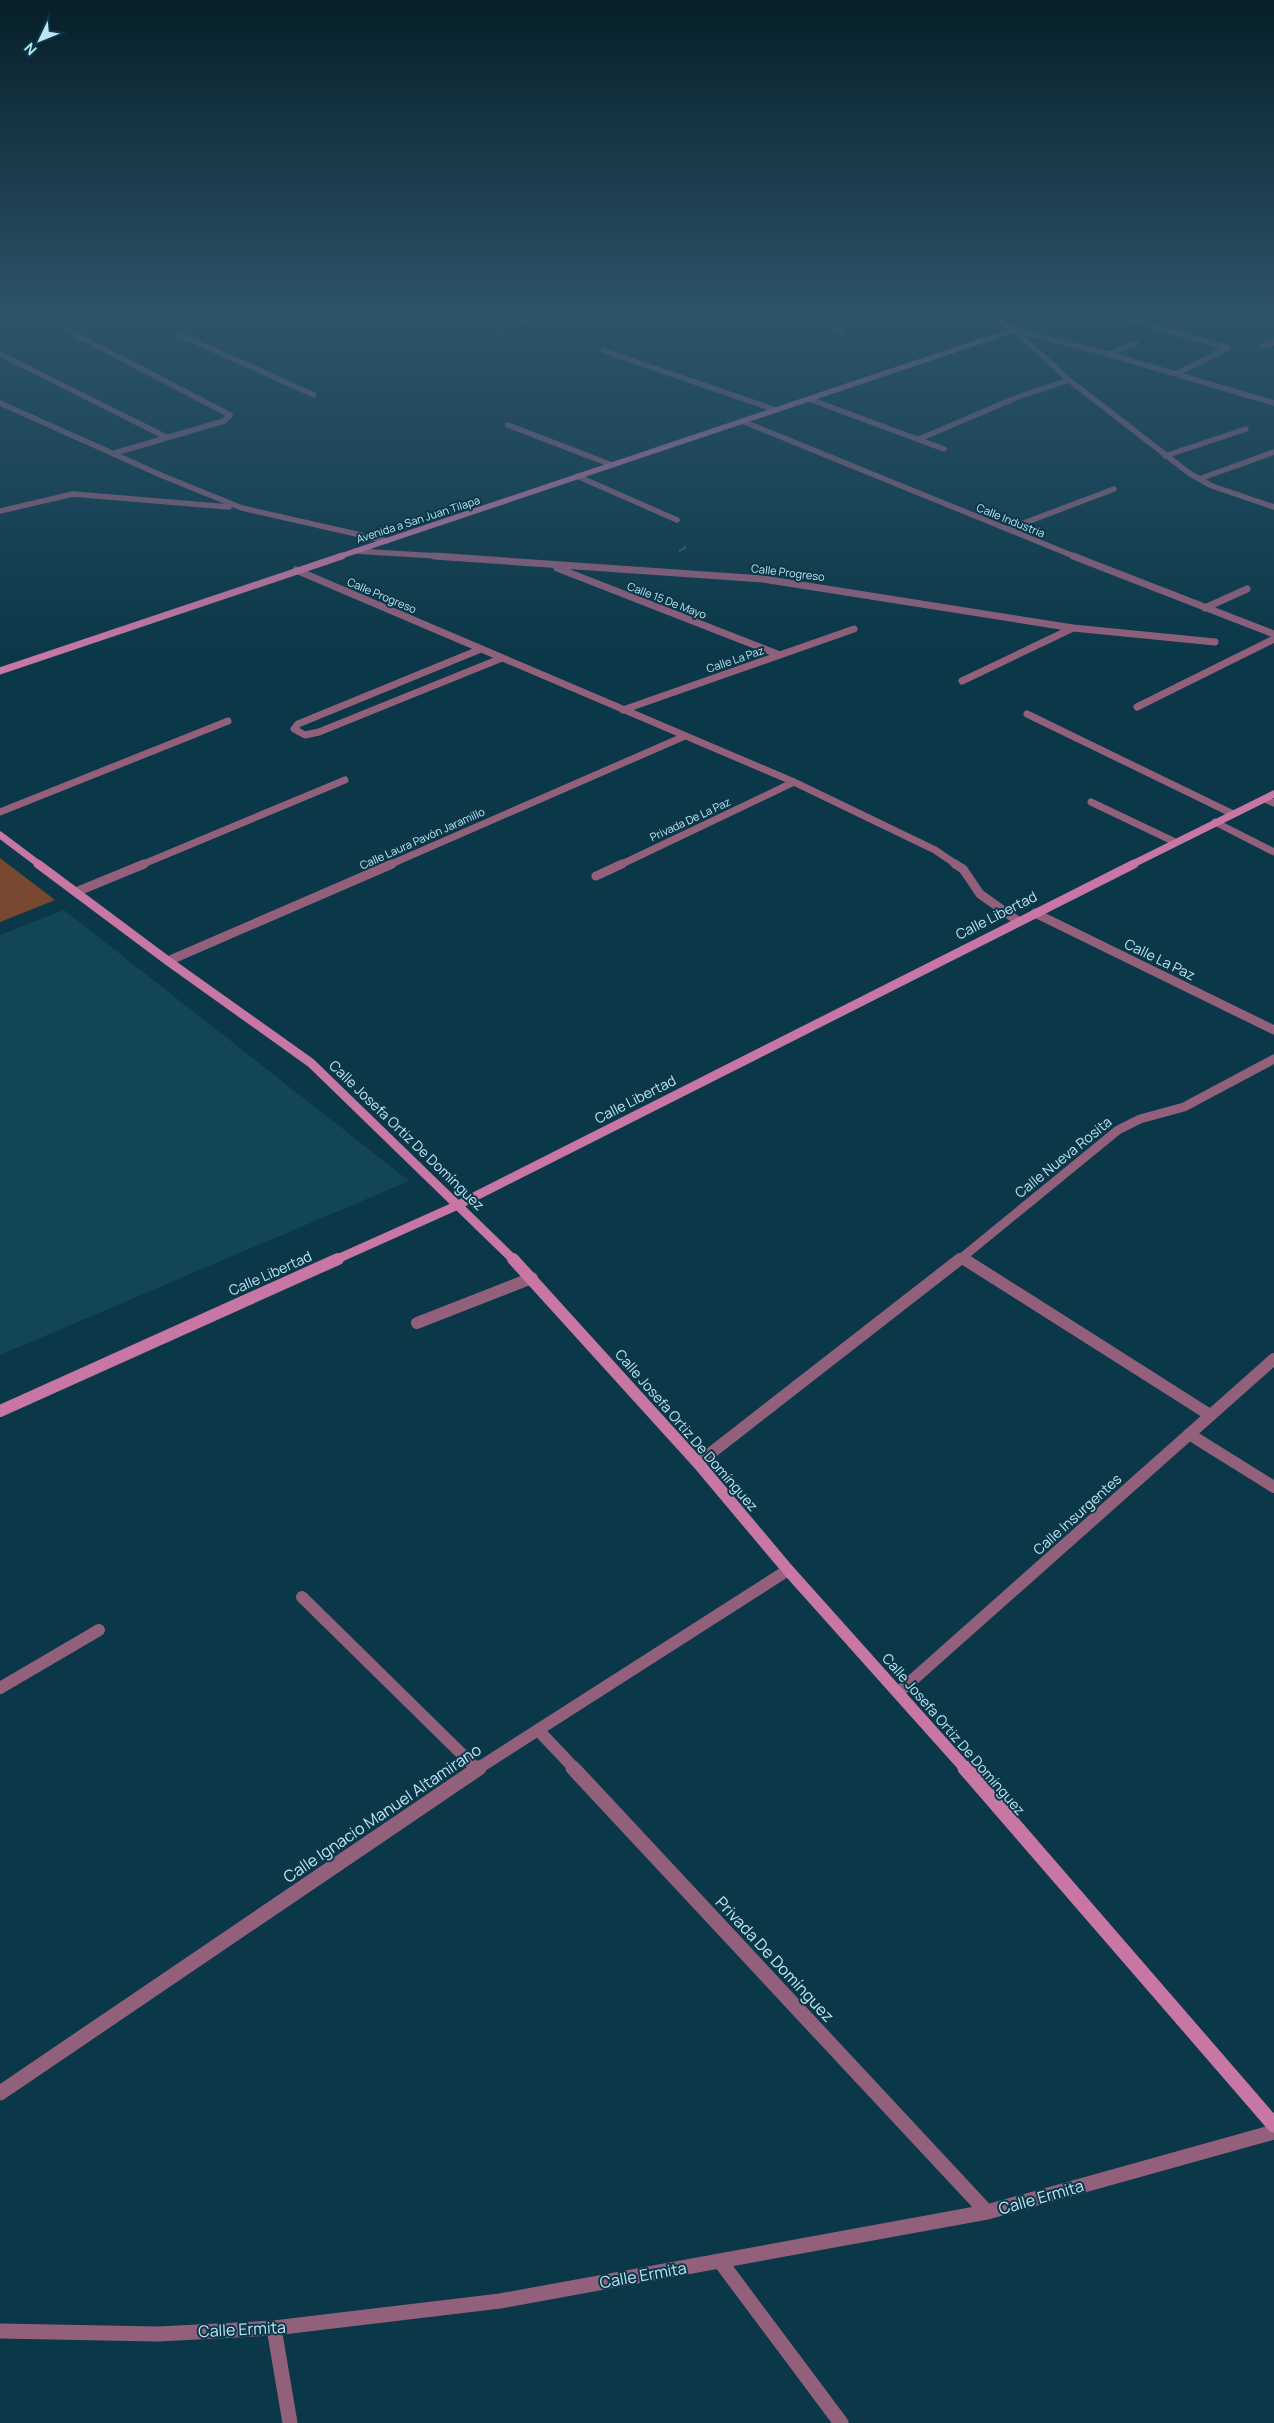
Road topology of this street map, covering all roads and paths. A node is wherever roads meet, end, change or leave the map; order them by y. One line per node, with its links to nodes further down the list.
1 (61, 430): 15 (street)
2 (152, 430): 11 (street)
3 (191, 430): 11 (street)
4 (519, 430): 17 (street)
5 (715, 430): 17 (main road, Avenida a San Juan Tilapa)
6 (764, 430): 25 (street, Calle Industria)
7 (894, 430): 12 (street)
8 (940, 430): 12 (street)
9 (1132, 430): 16 (street)
10 (1243, 430): 16 (street)
11 (166, 437): 15 (street)
12 (919, 439): 13 (street)
13 (944, 449)
14 (1274, 452): 19 (street)
15 (114, 454): 22 (street)
16 (1165, 456): 19 (street)
17 (612, 465): 18 (main road, Avenida a San Juan Tilapa)
18 (577, 476): 24 (street); 26 (main road, Avenida a San Juan Tilapa)
19 (1199, 479): 21 (street)
20 (1114, 489): 25 (street)
21 (1274, 506)
22 (242, 508): 23 (street); 26 (street)
23 (0, 511)
24 (677, 520)
25 (1008, 529): 31 (street, Calle Industria)
26 (387, 541): 27 (main road, Avenida a San Juan Tilapa)
27 (355, 551): 28 (street, Calle Progreso); 29 (main road, Avenida a San Juan Tilapa)
28 (547, 564): 32 (street, Calle Progreso); 38 (street, Calle 15 De Mayo)
29 (296, 570): 37 (street, Calle Progreso); 41 (main road, Avenida a San Juan Tilapa)
30 (1247, 589): 31 (street)
31 (1205, 608): 34 (street, Calle Industria)
32 (1073, 628): 36 (street, Calle Progreso); 43 (street)
33 (854, 629): 38 (street, Calle La Paz)
34 (1274, 634)
35 (1274, 640): 44 (street)
36 (1215, 642)
37 (481, 649): 39 (street, Calle Progreso); 40 (street)
38 (780, 655): 45 (street, Calle La Paz)
39 (502, 658): 42 (street); 45 (street, Calle Progreso)
40 (447, 663): 42 (street); 42 (street)
41 (0, 671)
42 (466, 672)
43 (962, 681)
44 (1137, 707)
45 (623, 710): 48 (street, Calle Progreso)
46 (1027, 714): 56 (street)
47 (228, 722): 55 (street)
48 (685, 736): 50 (street, Calle Progreso); 65 (street, Calle Laura Pavón Jaramillo)
49 (345, 780): 62 (street)
50 (794, 782): 61 (street, Privada De La Paz); 64 (street, Calle Progreso)
51 (1274, 794): 52 (main road, Calle Libertad)
52 (1265, 799): 54 (street); 56 (main road, Calle Libertad)
53 (1091, 802): 59 (street)
54 (1274, 803)
55 (0, 812)
56 (1233, 814): 57 (main road, Calle Libertad)
57 (1215, 822): 59 (main road, Calle Libertad); 60 (street)
58 (0, 835): 62 (main road, Calle Josefa Ortiz De Domínguez)
59 (1175, 842): 63 (main road, Calle Libertad)
60 (1274, 852)
61 (596, 876)
62 (76, 892): 65 (main road, Calle Josefa Ortiz De Domínguez)
63 (1034, 913): 64 (main road, Calle Libertad); 66 (street, Calle La Paz)
64 (1018, 921): 68 (main road, Calle Libertad)
65 (168, 961): 68 (main road, Calle Josefa Ortiz De Domínguez)
66 (1274, 1030)
67 (1274, 1059): 69 (street, Calle Nueva Rosita)
68 (458, 1205): 70 (main road, Calle Josefa Ortiz De Domínguez); 73 (main road, Calle Libertad)
69 (962, 1258): 74 (street); 76 (street, Calle Nueva Rosita)
70 (532, 1278): 71 (street); 76 (main road, Calle Josefa Ortiz De Domínguez)
71 (417, 1323)
72 (1274, 1359): 74 (street, Calle Insurgentes)
73 (0, 1411)
74 (1210, 1415): 75 (street, Calle Insurgentes)
75 (1189, 1434): 77 (street); 82 (street, Calle Insurgentes)
76 (698, 1463): 78 (main road, Calle Josefa Ortiz De Domínguez)
77 (1274, 1486)
78 (788, 1570): 82 (main road, Calle Josefa Ortiz De Domínguez); 83 (street, Calle Ignacio Manuel Altamirano)
79 (302, 1597): 84 (street)
80 (99, 1630): 81 (street)
81 (0, 1688)
82 (900, 1692): 86 (main road, Calle Josefa Ortiz De Domínguez)
83 (538, 1730): 84 (street, Calle Ignacio Manuel Altamirano); 88 (street, Privada De Domínguez)
84 (477, 1770): 85 (street, Calle Ignacio Manuel Altamirano)
85 (0, 2093)
86 (1274, 2125)
87 (1274, 2132): 88 (street, Calle Ermita)
88 (988, 2212): 89 (street, Calle Ermita)
89 (720, 2261): 90 (street, Calle Ermita); 93 (street)
90 (274, 2328): 91 (street, Calle Ermita); 92 (street)
91 (0, 2331)
92 (290, 2423)
93 (841, 2423)

